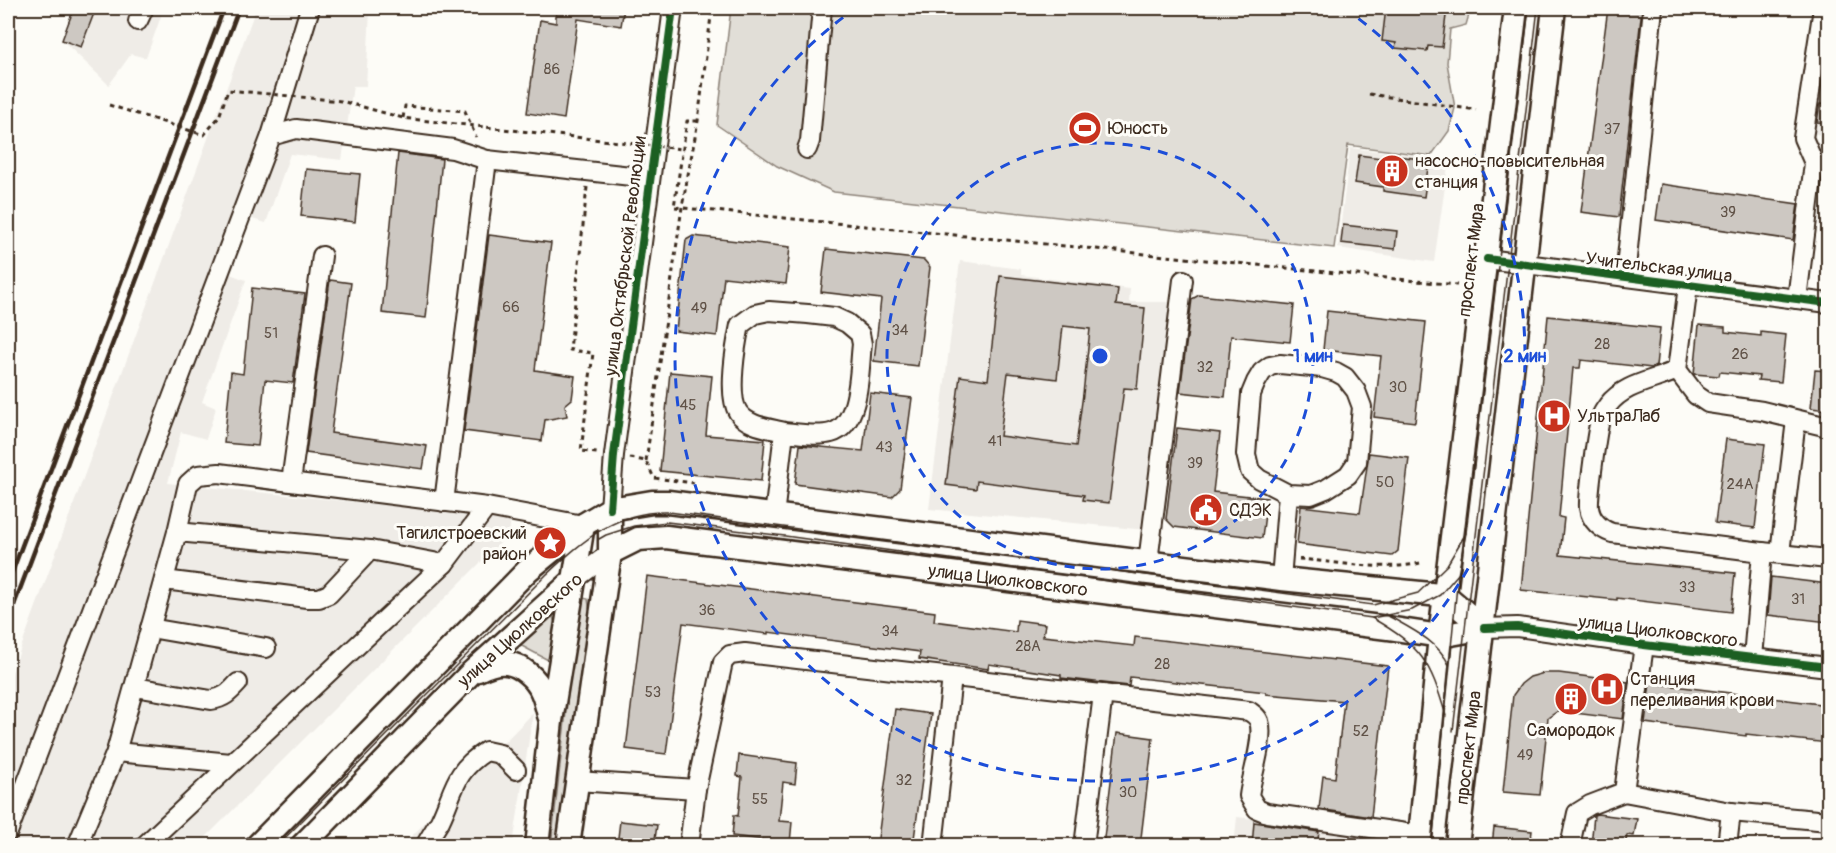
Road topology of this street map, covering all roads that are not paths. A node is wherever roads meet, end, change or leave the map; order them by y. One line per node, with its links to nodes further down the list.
1 (310, 8): 9 (street)
2 (673, 8): 12 (street, улица Октябрьской Революции)
3 (822, 8): 10 (street)
4 (1516, 8): 14 (main road, проспект Мира)
5 (1554, 8): 15 (main road, проспект Мира)
6 (1653, 8): 16 (street)
7 (1823, 8): 8 (street)
8 (1824, 33): 19 (street)
9 (271, 136): 11 (street); 64 (street)
10 (807, 149)
11 (487, 160): 12 (street); 27 (street)
12 (650, 178): 29 (street, улица Октябрьской Революции)
13 (322, 256): 25 (street)
14 (1486, 260): 15 (street, Учительская улица); 42 (main road, проспект Мира)
15 (1523, 264): 16 (street, Учительская улица); 44 (main road, проспект Мира)
16 (1625, 277): 18 (street, Учительская улица)
17 (1183, 280): 37 (street)
18 (1688, 286): 19 (street, Учительская улица); 21 (street)
19 (1797, 300): 20 (street, Учительская улица)
20 (1828, 303)
21 (1677, 370): 22 (street); 35 (street)
22 (1796, 420): 23 (street); 35 (street)
23 (1828, 427)
24 (784, 432): 24 (street); 30 (street)
25 (291, 482): 27 (street); 32 (street)
26 (1288, 494): 26 (street); 39 (street)
27 (444, 502): 28 (street)
28 (487, 507): 31 (street); 38 (street)
29 (610, 509): 30 (main road, улица Циолковского); 31 (main road, улица Циолковского); 34 (main road, улица Октябрьской Революции)
30 (774, 516): 37 (main road, улица Циолковского)
31 (583, 525): 41 (main road); 68 (main road, улица Циолковского)
32 (177, 532): 33 (street); 40 (street)
33 (370, 550): 38 (street); 40 (street)
34 (610, 553): 41 (street, улица Циолковского); 45 (main road, улица Циолковского); 59 (main road, улица Октябрьской Революции)
35 (1771, 553): 36 (street); 48 (street)
36 (1828, 559)
37 (1148, 562): 39 (main road, улица Циолковского)
38 (444, 564): 57 (street)
39 (1281, 579): 42 (main road, улица Циолковского)
40 (164, 580): 43 (street)
41 (574, 580): 50 (main road, улица Циолковского); 55 (main road)
42 (1446, 596): 44 (main road); 45 (main road, проспект Мира)
43 (150, 628): 47 (street); 53 (street)
44 (1484, 628): 45 (main road, улица Циолковского); 46 (street, улица Циолковского); 76 (main road, проспект Мира)
45 (1440, 636): 65 (main road, проспект Мира)
46 (1644, 645): 48 (street, улица Циолковского); 61 (street)
47 (266, 648)
48 (1753, 658): 49 (street, улица Циолковского)
49 (1828, 666)
50 (471, 673): 55 (main road); 69 (main road, улица Циолковского)
51 (952, 677): 54 (street); 60 (street); 74 (street)
52 (238, 683): 53 (street)
53 (135, 687): 56 (street)
54 (1103, 694): 65 (street); 75 (street)
55 (551, 721): 71 (main road)
56 (116, 752): 57 (street); 66 (street)
57 (231, 763): 67 (street)
58 (516, 770): 70 (street)
59 (577, 781): 60 (street); 72 (main road, улица Октябрьской Революции)
60 (696, 789): 73 (street)
61 (1624, 792): 62 (street); 77 (street)
62 (1731, 812): 63 (street); 78 (street)
63 (1828, 821)
64 (8, 832)
65 (1420, 840)
66 (77, 846)
67 (144, 846)
68 (257, 846)
69 (303, 846)
70 (425, 846)
71 (537, 846)
72 (568, 846)
73 (689, 846)
74 (933, 846)
75 (1084, 846)
76 (1457, 846)
77 (1570, 846)
78 (1727, 846)

